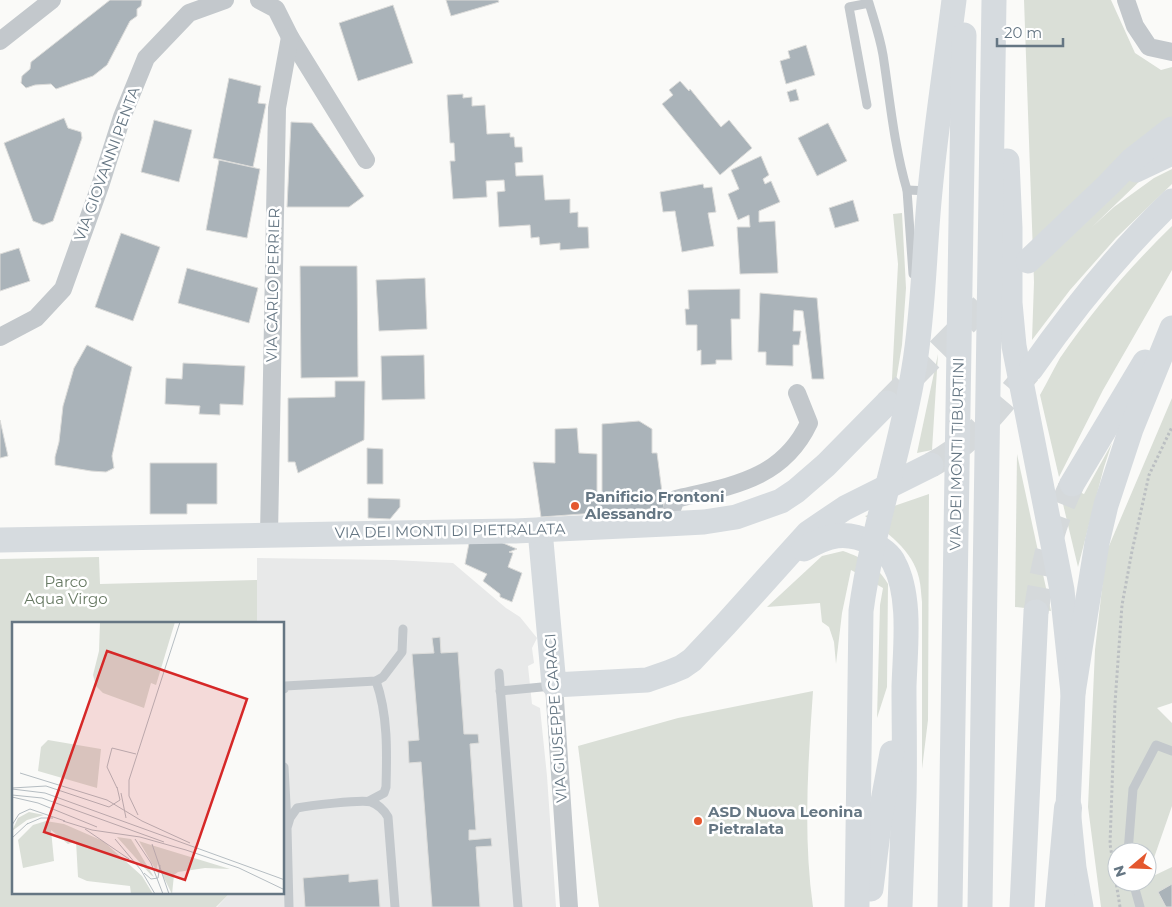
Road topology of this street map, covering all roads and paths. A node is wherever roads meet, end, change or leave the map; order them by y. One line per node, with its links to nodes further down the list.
1 (52, 0): 9 (street)
2 (225, 0): 22 (street, VIA GIOVANNI PENTA)
3 (259, 0): 8 (street)
4 (954, 0): 17 (street)
5 (964, 0): 59 (street, VIA DEI MONTI TIBURTINI)
6 (994, 0): 11 (street, VIA DEI MONTI TIBURTINI)
7 (1126, 0): 10 (street)
8 (290, 37): 15 (street); 31 (street, VIA CARLO PERRIER)
9 (0, 41)
10 (1172, 52)
11 (994, 54): 42 (street); 60 (street, VIA DEI MONTI TIBURTINI)
12 (868, 104): 17 (lane)
13 (1172, 129): 16 (street)
14 (1172, 152): 16 (street)
15 (366, 160)
16 (1108, 185): 19 (street)
17 (919, 190): 56 (street)
18 (1172, 201): 23 (street)
19 (1028, 261)
20 (1172, 318): 28 (street)
21 (1172, 328): 42 (street)
22 (0, 337)
23 (1031, 369)
24 (797, 393): 29 (street)
25 (887, 403): 29 (street, VIA DEI MONTI DI PIETRALATA)
26 (1172, 427): 64 (path)
27 (931, 465): 33 (street)
28 (1072, 484)
29 (666, 524): 30 (street, VIA DEI MONTI DI PIETRALATA)
30 (540, 530): 31 (street, VIA DEI MONTI DI PIETRALATA); 38 (street, VIA GIUSEPPE CARACI)
31 (269, 534): 32 (street, VIA DEI MONTI DI PIETRALATA)
32 (0, 540)
33 (769, 578): 38 (street); 40 (street)
34 (1036, 612): 61 (street)
35 (403, 629): 37 (lane)
36 (499, 673): 41 (lane)
37 (376, 681): 39 (lane); 45 (lane)
38 (554, 685): 41 (lane); 55 (street, VIA GIUSEPPE CARACI)
39 (285, 686)
40 (904, 687): 57 (street); 58 (street)
41 (500, 691): 54 (lane)
42 (1073, 693): 47 (street)
43 (1172, 751): 50 (lane)
44 (285, 787): 49 (lane)
45 (386, 788): 46 (lane); 48 (lane)
46 (369, 801): 48 (lane); 49 (lane)
47 (1068, 808): 62 (highway); 63 (street)
48 (388, 817): 53 (lane)
49 (287, 828): 52 (lane)
50 (1129, 842)
51 (1136, 892): 65 (lane)
52 (290, 907)
53 (395, 907)
54 (518, 907)
55 (570, 907)
56 (856, 907)
57 (869, 907)
58 (900, 907)
59 (950, 907)
60 (980, 907)
61 (1022, 907)
62 (1059, 907)
63 (1081, 907)
64 (1120, 907)
65 (1140, 907)

